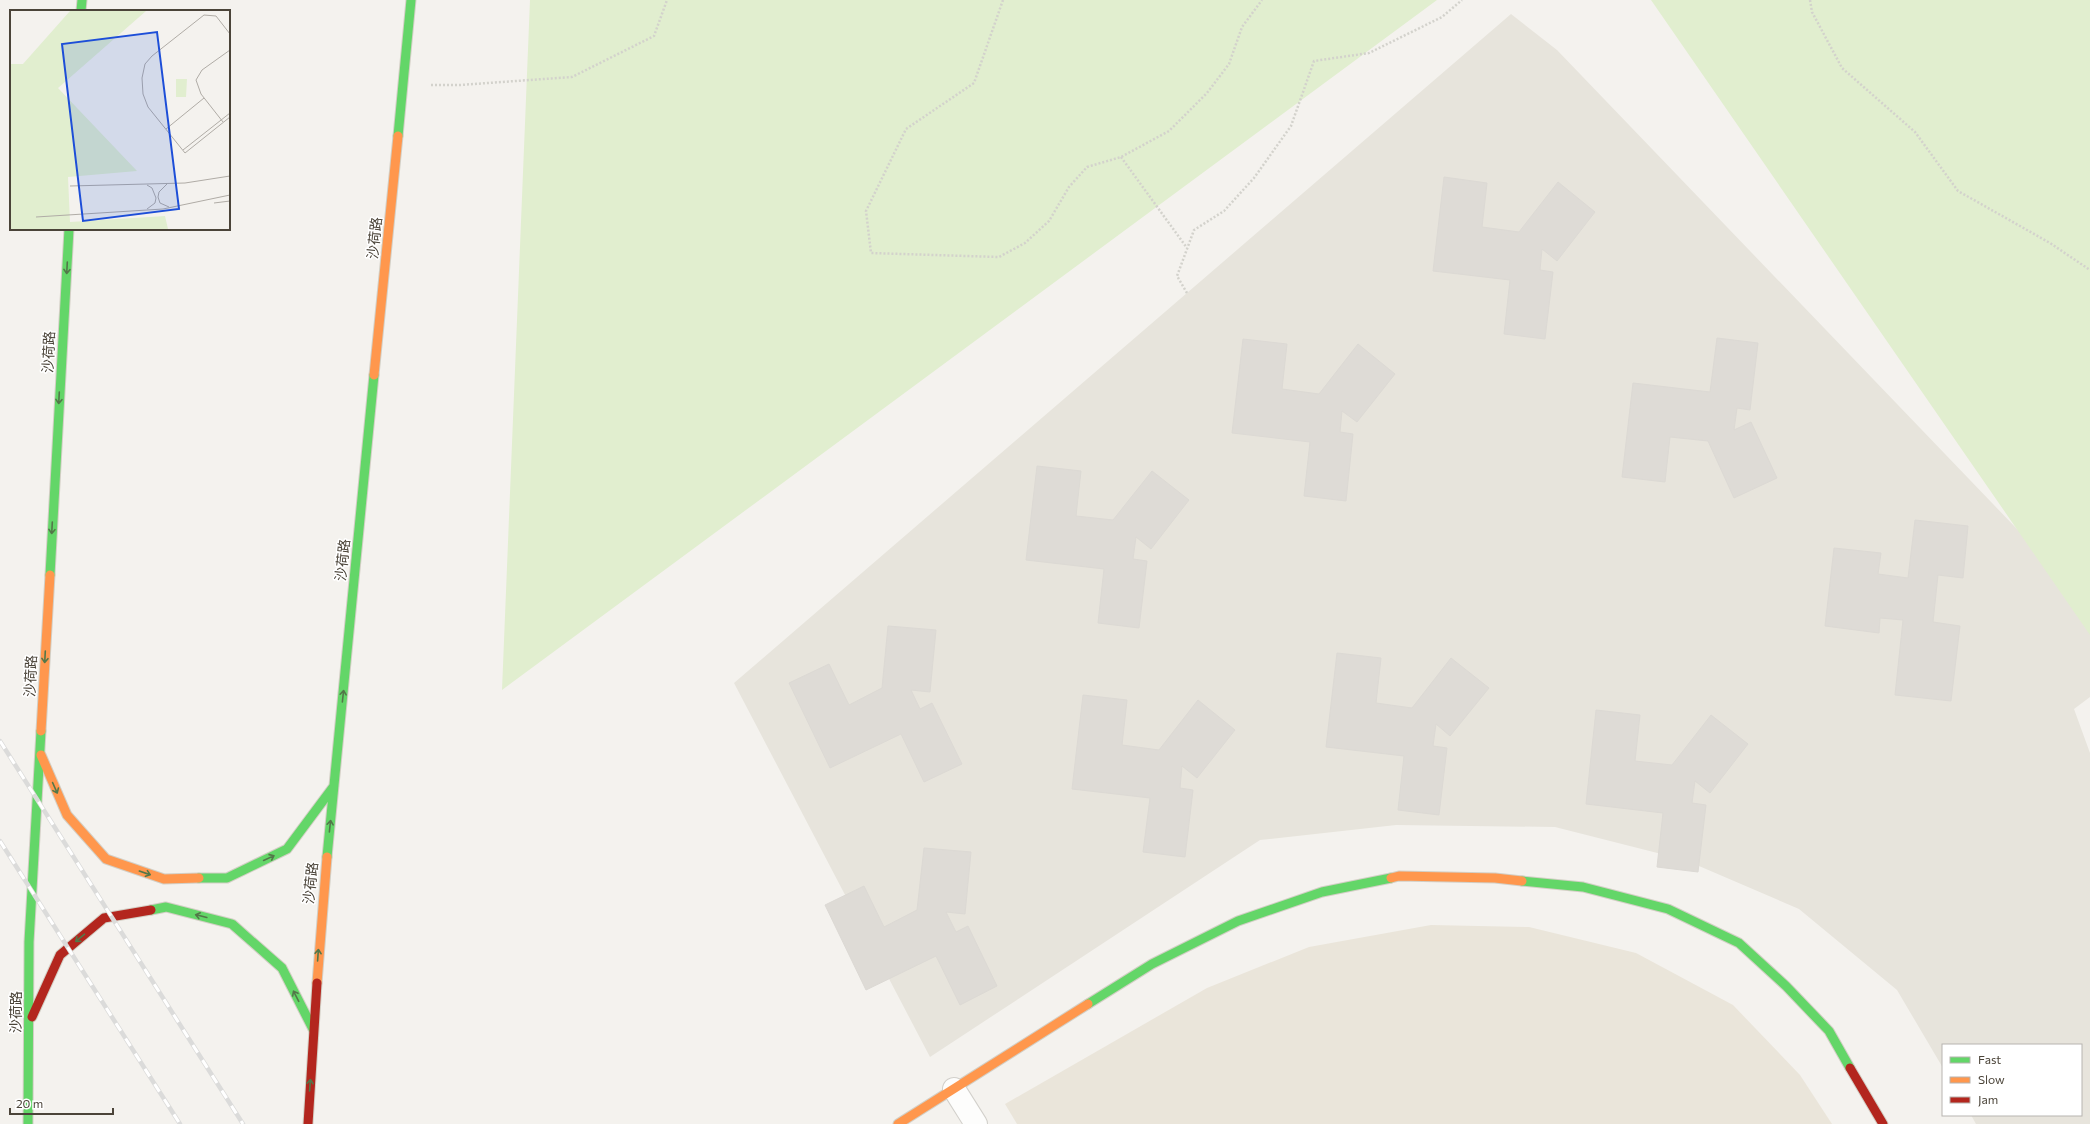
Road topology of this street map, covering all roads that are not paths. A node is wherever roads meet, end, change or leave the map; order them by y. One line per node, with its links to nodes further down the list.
1 (82, 0): 3 (main road)
2 (411, 0): 6 (main road, 沙荷路, one-way to 2)
3 (81, 10)
4 (69, 230): 5 (main road, 沙荷路, one-way to 5)
5 (40, 752): 6 (main road, one-way to 6); 7 (main road, 沙荷路)
6 (334, 786): 8 (main road, 沙荷路, one-way to 6)
7 (28, 1025): 8 (main road, one-way to 7); 10 (main road, 沙荷路)
8 (314, 1030): 11 (main road, 沙荷路, one-way to 8)
9 (954, 1089): 12 (main road); 13 (street); 14 (main road)
10 (28, 1124)
11 (308, 1124)
12 (898, 1124)
13 (976, 1124)
14 (1883, 1124)

